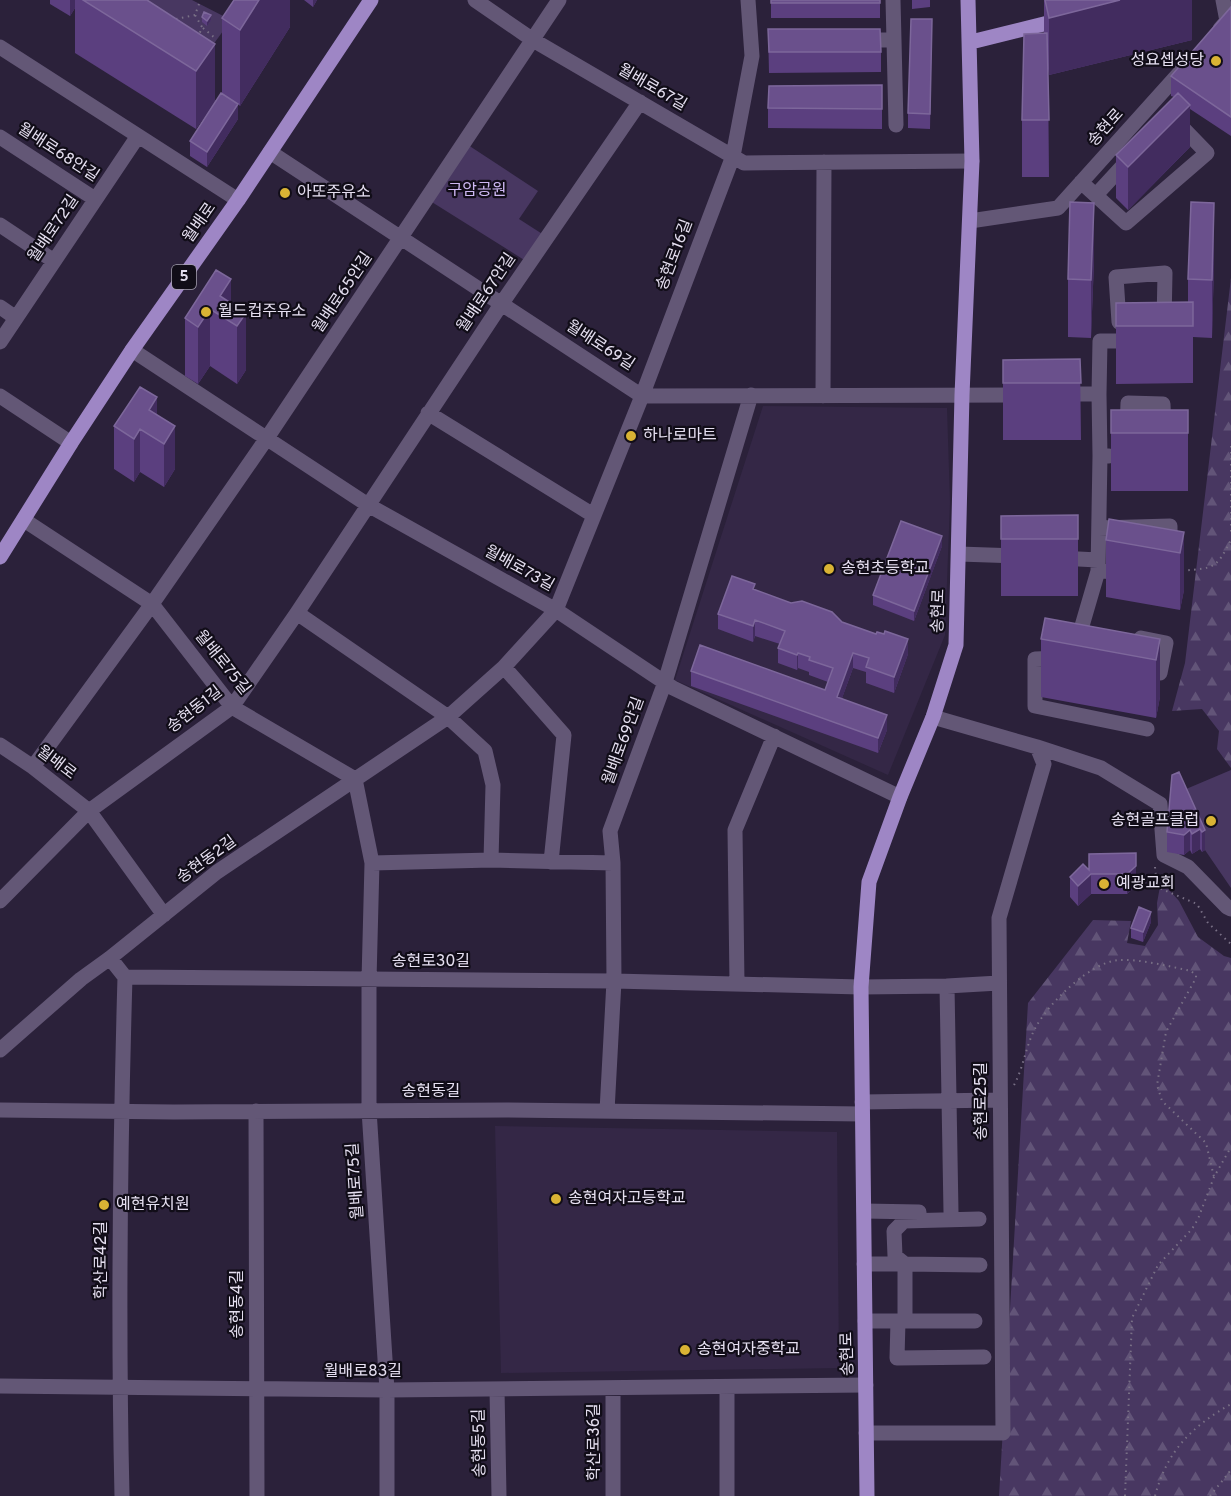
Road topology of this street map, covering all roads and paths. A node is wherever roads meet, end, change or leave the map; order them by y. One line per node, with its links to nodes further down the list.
1 (371, 0): 28 (main road, 월배로 / 5)
2 (475, 0): 15 (street, 월배로67길)
3 (559, 0): 15 (street, 월배로65안길)
4 (748, 0): 29 (street, 송현로16길)
5 (893, 0): 17 (street)
6 (968, 0): 18 (main road, 송현로)
7 (1223, 0): 19 (street)
8 (199, 4): 9 (path)
9 (195, 15): 11 (path); 12 (path)
10 (1073, 17): 18 (main road)
11 (174, 20)
12 (202, 27): 13 (path); 14 (path)
13 (215, 38)
14 (197, 39)
15 (533, 40): 22 (street, 월배로67길); 38 (street, 월배로65안길)
16 (846, 40): 17 (street)
17 (894, 40): 24 (street)
18 (971, 42): 30 (main road, 송현로)
19 (1207, 43)
20 (0, 47): 25 (street)
21 (1192, 60): 32 (street, 송현로)
22 (640, 102): 29 (street, 월배로67길); 40 (street, 월배로67안길)
23 (1163, 123): 33 (street)
24 (896, 125)
25 (138, 136): 34 (street, 월배로72길); 35 (street)
26 (0, 137): 34 (street, 월배로68안길)
27 (1140, 147): 33 (street)
28 (270, 152): 35 (main road, 월배로 / 5); 38 (street, 월배로69길)
29 (733, 156): 31 (street, 월배로67길); 50 (street, 송현로16길)
30 (972, 161): 31 (street, 월배로67길); 36 (main road, 송현로)
31 (824, 162): 51 (street)
32 (1081, 182): 33 (street); 36 (street, 송현로)
33 (1096, 195)
34 (95, 199): 39 (street, 월배로72길)
35 (238, 200): 45 (main road, 월배로 / 5)
36 (970, 221): 48 (main road, 송현로)
37 (0, 225): 39 (street)
38 (402, 238): 40 (street, 월배로69길); 53 (street, 월배로65안길)
39 (54, 261): 42 (street, 월배로72길)
40 (502, 303): 50 (street, 월배로69길); 52 (street, 월배로67안길)
41 (0, 307): 42 (street)
42 (16, 318): 44 (street, 월배로72길)
43 (1121, 341): 43 (street); 46 (street)
44 (0, 342)
45 (132, 350): 53 (street, 월배로73길); 54 (main road, 월배로 / 5)
46 (1099, 394): 48 (street); 57 (street)
47 (751, 395): 50 (street); 51 (street); 75 (street, 월배로69안길)
48 (962, 395): 51 (street); 64 (main road, 송현로)
49 (0, 396): 54 (street)
50 (642, 396): 59 (street, 송현로16길)
51 (823, 396)
52 (428, 413): 58 (street, 월배로67안길); 59 (street)
53 (267, 438): 58 (street, 월배로73길); 69 (street, 월배로65안길)
54 (70, 443): 60 (main road, 월배로 / 5)
55 (1165, 444): 57 (street)
56 (1231, 446): 62 (path)
57 (1100, 456): 61 (street)
58 (368, 505): 70 (street, 월배로73길); 71 (street, 송현동1길)
59 (593, 515): 70 (street, 송현로16길)
60 (24, 520): 65 (main road, 월배로 / 5); 69 (street, 월배로75길)
61 (1099, 528): 66 (street); 67 (street)
62 (1231, 534)
63 (1231, 540): 67 (path)
64 (959, 554): 66 (street); 78 (main road, 송현로)
65 (0, 557)
66 (1098, 566): 68 (street); 79 (street)
67 (1175, 566)
68 (1134, 572)
69 (152, 604): 76 (street, 월배로75길); 83 (street)
70 (556, 610): 73 (street, 송현동2길); 75 (street, 월배로73길)
71 (297, 613): 76 (street, 송현동1길); 77 (street)
72 (1124, 634): 74 (street)
73 (504, 667): 77 (street, 송현동2길); 89 (street)
74 (1128, 667)
75 (665, 682): 80 (street, 월배로73길); 91 (street, 월배로69안길)
76 (232, 707): 84 (street, 월배로75길); 86 (street, 송현동1길)
77 (448, 717): 84 (street, 송현동2길); 88 (street)
78 (933, 717): 82 (street); 85 (main road, 송현로)
79 (1146, 729)
80 (774, 736): 85 (street, 월배로73길); 101 (street)
81 (0, 745): 83 (street, 월배로)
82 (1036, 747): 87 (street); 100 (street, 송현로25길)
83 (33, 767): 86 (street, 월배로)
84 (355, 779): 90 (street, 월배로75길); 94 (street, 송현동2길)
85 (900, 797): 103 (main road, 송현로)
86 (89, 811): 92 (street, 송현동1길); 94 (street)
87 (1164, 855): 93 (street); 95 (path)
88 (491, 861): 89 (street); 90 (street)
89 (551, 862): 91 (street)
90 (372, 863): 98 (street, 월배로75길)
91 (614, 863): 99 (street, 월배로69안길)
92 (0, 901)
93 (1231, 909)
94 (164, 915): 96 (street, 송현동2길)
95 (1231, 944)
96 (110, 958): 97 (street); 104 (street, 송현동2길)
97 (125, 977): 98 (street, 송현로30길); 110 (street, 학산로42길)
98 (369, 980): 99 (street, 송현로30길); 109 (street, 월배로75길)
99 (614, 981): 101 (street, 송현로30길); 112 (street, 월배로69안길)
100 (999, 983): 102 (street); 105 (street, 송현로25길)
101 (737, 984): 103 (street, 송현로30길)
102 (946, 986): 103 (street); 106 (street)
103 (861, 987): 107 (main road, 송현로)
104 (0, 1050)
105 (1000, 1100): 106 (street, 송현동길); 114 (path); 117 (street, 송현로25길)
106 (949, 1101): 107 (street, 송현동길); 116 (street)
107 (862, 1108): 112 (street, 송현동길); 115 (main road, 송현로)
108 (0, 1110): 110 (street, 송현동길)
109 (369, 1110): 111 (street, 송현동길); 112 (street, 송현동길); 133 (street, 월배로75길)
110 (120, 1111): 111 (street, 송현동길); 129 (street, 학산로42길)
111 (256, 1111): 131 (street, 송현동4길)
112 (606, 1111)
113 (1231, 1147): 114 (path)
114 (1214, 1177): 144 (path)
115 (864, 1211): 116 (street); 119 (main road, 송현로)
116 (951, 1212): 117 (street)
117 (1000, 1212): 135 (street, 송현로25길)
118 (979, 1219): 120 (street)
119 (864, 1264): 120 (street); 122 (main road, 송현로)
120 (904, 1264): 121 (street); 123 (street)
121 (980, 1265)
122 (865, 1321): 123 (street); 126 (main road, 송현로)
123 (901, 1321): 124 (street); 125 (street)
124 (975, 1321)
125 (984, 1357)
126 (866, 1385): 128 (street, 월배로83길); 135 (main road, 송현로)
127 (0, 1386): 129 (street, 월배로83길)
128 (727, 1387): 130 (street, 월배로83길); 142 (street)
129 (119, 1388): 131 (street, 월배로83길); 137 (street, 학산로42길)
130 (613, 1388): 132 (street, 월배로83길); 141 (street, 학산로36길)
131 (256, 1389): 133 (street, 월배로83길); 138 (street, 송현동4길)
132 (497, 1389): 133 (street, 월배로83길); 140 (street, 송현동5길)
133 (387, 1390): 139 (street, 월배로75길)
134 (1231, 1404): 145 (path)
135 (866, 1433): 143 (main road, 송현로)
136 (1231, 1470): 146 (path)
137 (122, 1496)
138 (257, 1496)
139 (387, 1496)
140 (499, 1496)
141 (613, 1496)
142 (727, 1496)
143 (867, 1496)
144 (1125, 1496)
145 (1155, 1496)
146 (1210, 1496)

